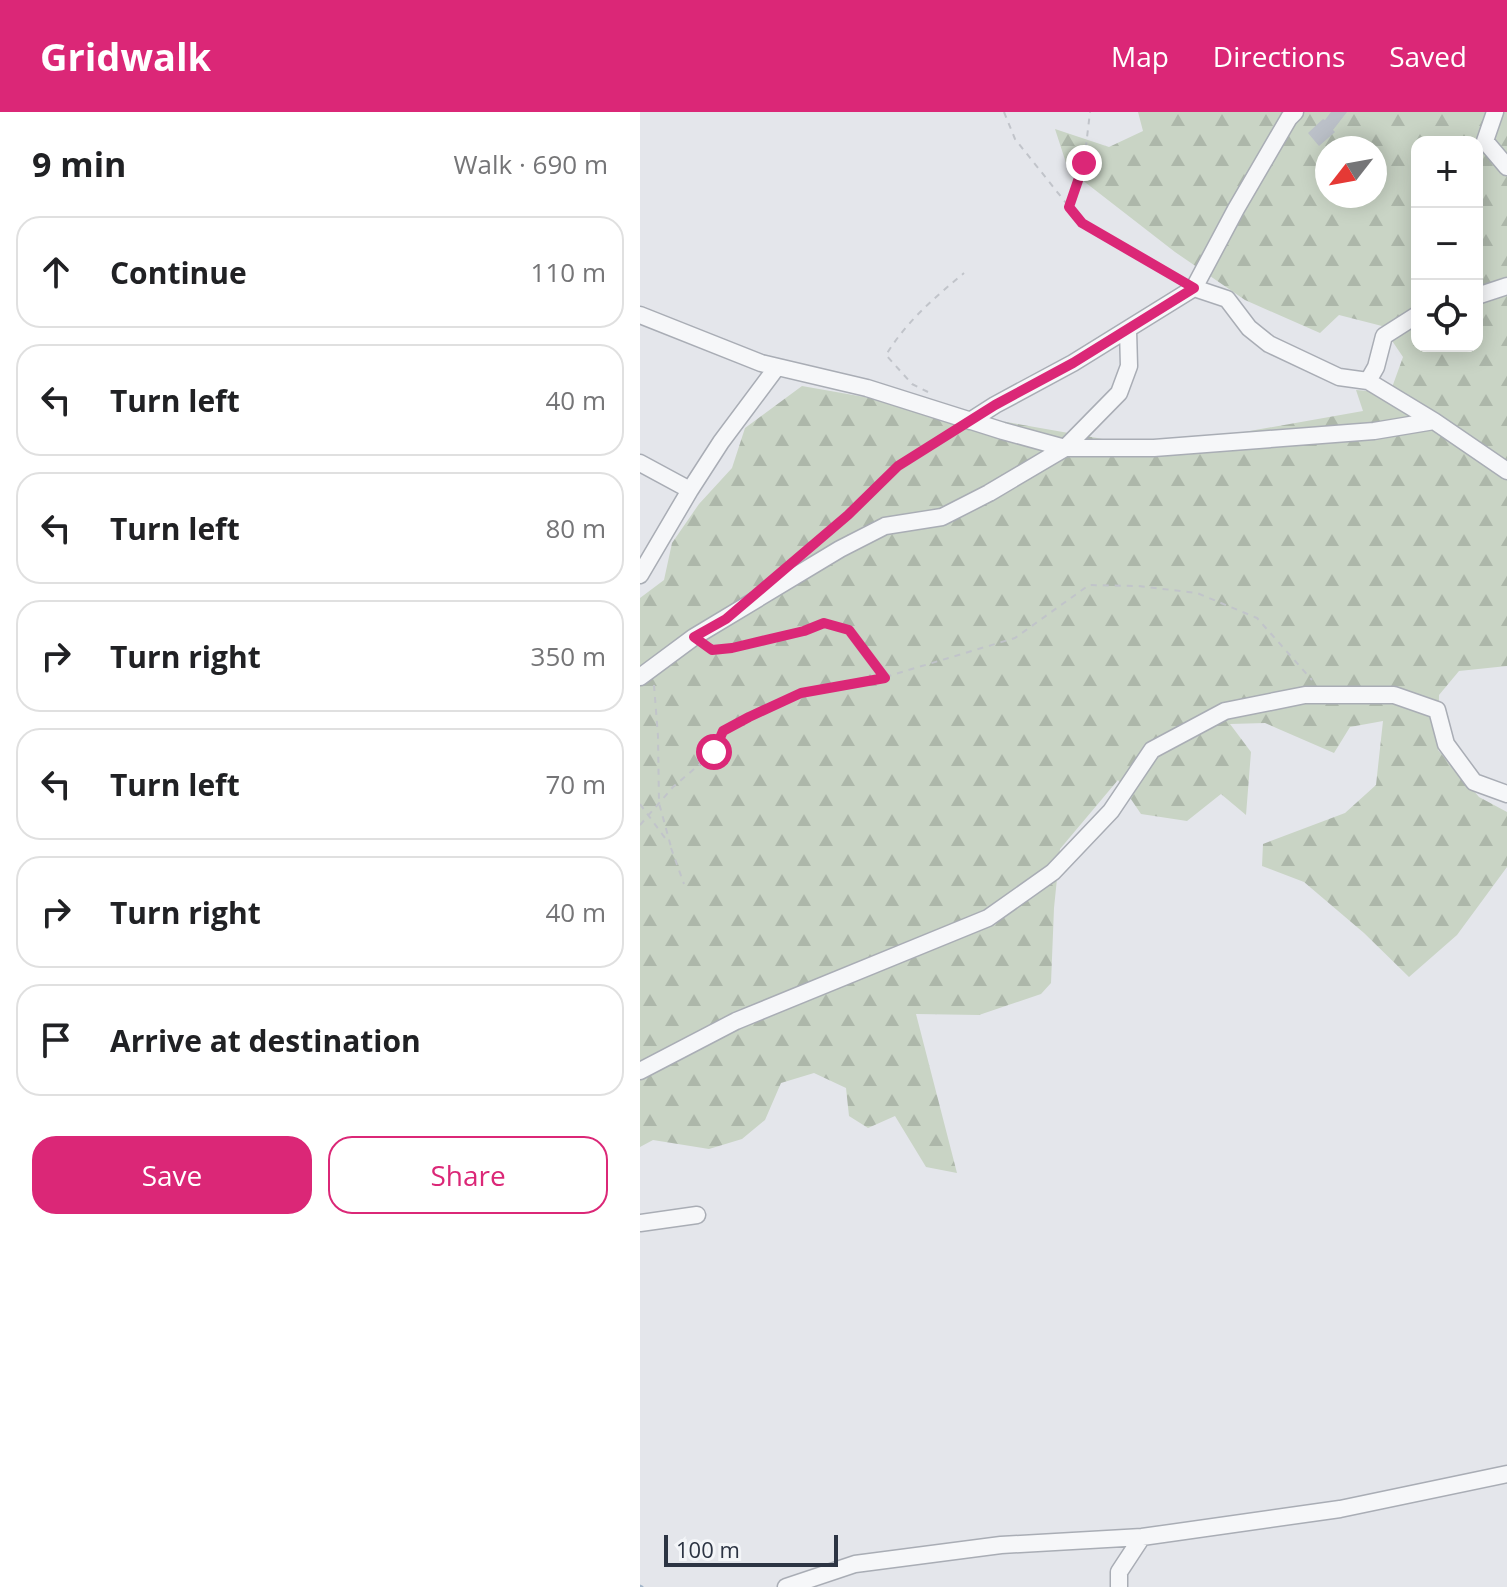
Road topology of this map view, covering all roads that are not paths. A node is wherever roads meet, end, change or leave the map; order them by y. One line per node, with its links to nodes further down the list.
1 (1295, 112): 5 (street)
2 (1495, 112): 3 (street)
3 (1507, 167)
4 (1507, 286): 6 (street)
5 (1194, 288): 9 (street); 11 (street)
6 (1483, 294)
7 (640, 315): 10 (street)
8 (1411, 319): 11 (street)
9 (1128, 330): 12 (street); 14 (street)
10 (777, 367): 12 (street); 17 (street)
11 (1368, 381): 13 (street)
12 (970, 421): 14 (street)
13 (1434, 421): 14 (street); 16 (street)
14 (1065, 448): 19 (street)
15 (640, 463): 17 (street)
16 (1507, 471)
17 (690, 490): 18 (street)
18 (640, 575)
19 (646, 672)
20 (1507, 794): 21 (street)
21 (640, 1071)
22 (697, 1215): 23 (street)
23 (640, 1223)
24 (1507, 1474): 25 (street)
25 (1142, 1537): 26 (street); 27 (street)
26 (786, 1587)
27 (1119, 1587)

